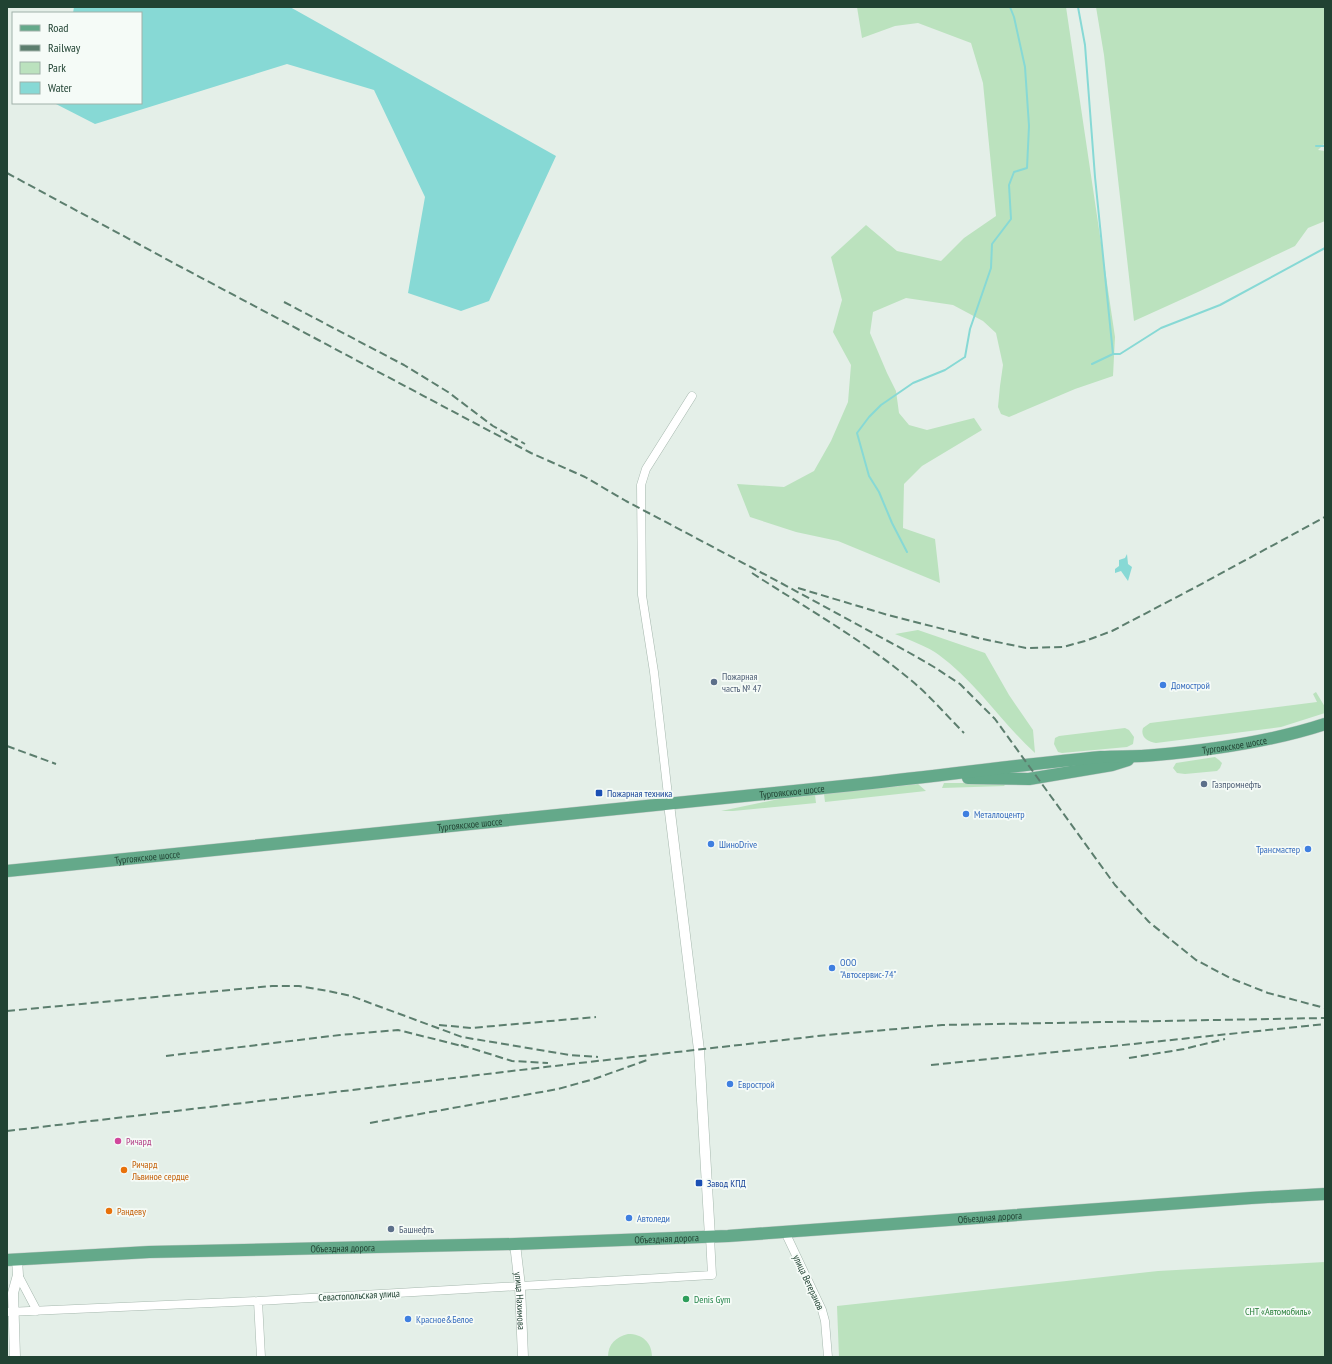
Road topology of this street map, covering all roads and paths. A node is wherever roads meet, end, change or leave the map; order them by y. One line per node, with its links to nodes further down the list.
1 (692, 396): 3 (street)
2 (1325, 724): 3 (main road, Тургоякское шоссе)
3 (669, 804): 4 (main road, Тургоякское шоссе); 7 (street)
4 (7, 871)
5 (1325, 1194): 6 (main road, Объездная дорога)
6 (785, 1232): 7 (main road, Объездная дорога); 18 (street, улица Ветеранов)
7 (710, 1236): 8 (main road, Объездная дорога); 11 (street, Севастопольская улица)
8 (515, 1244): 9 (main road, Объездная дорога); 11 (street, улица Нахимова)
9 (12, 1260): 10 (street)
10 (18, 1276): 13 (street); 14 (street)
11 (520, 1286): 12 (street, Севастопольская улица); 17 (street, улица Нахимова)
12 (258, 1300): 13 (street, Севастопольская улица); 16 (street)
13 (37, 1311): 14 (street, Севастопольская улица)
14 (10, 1312): 15 (street)
15 (15, 1357)
16 (261, 1357)
17 (523, 1357)
18 (828, 1357)

